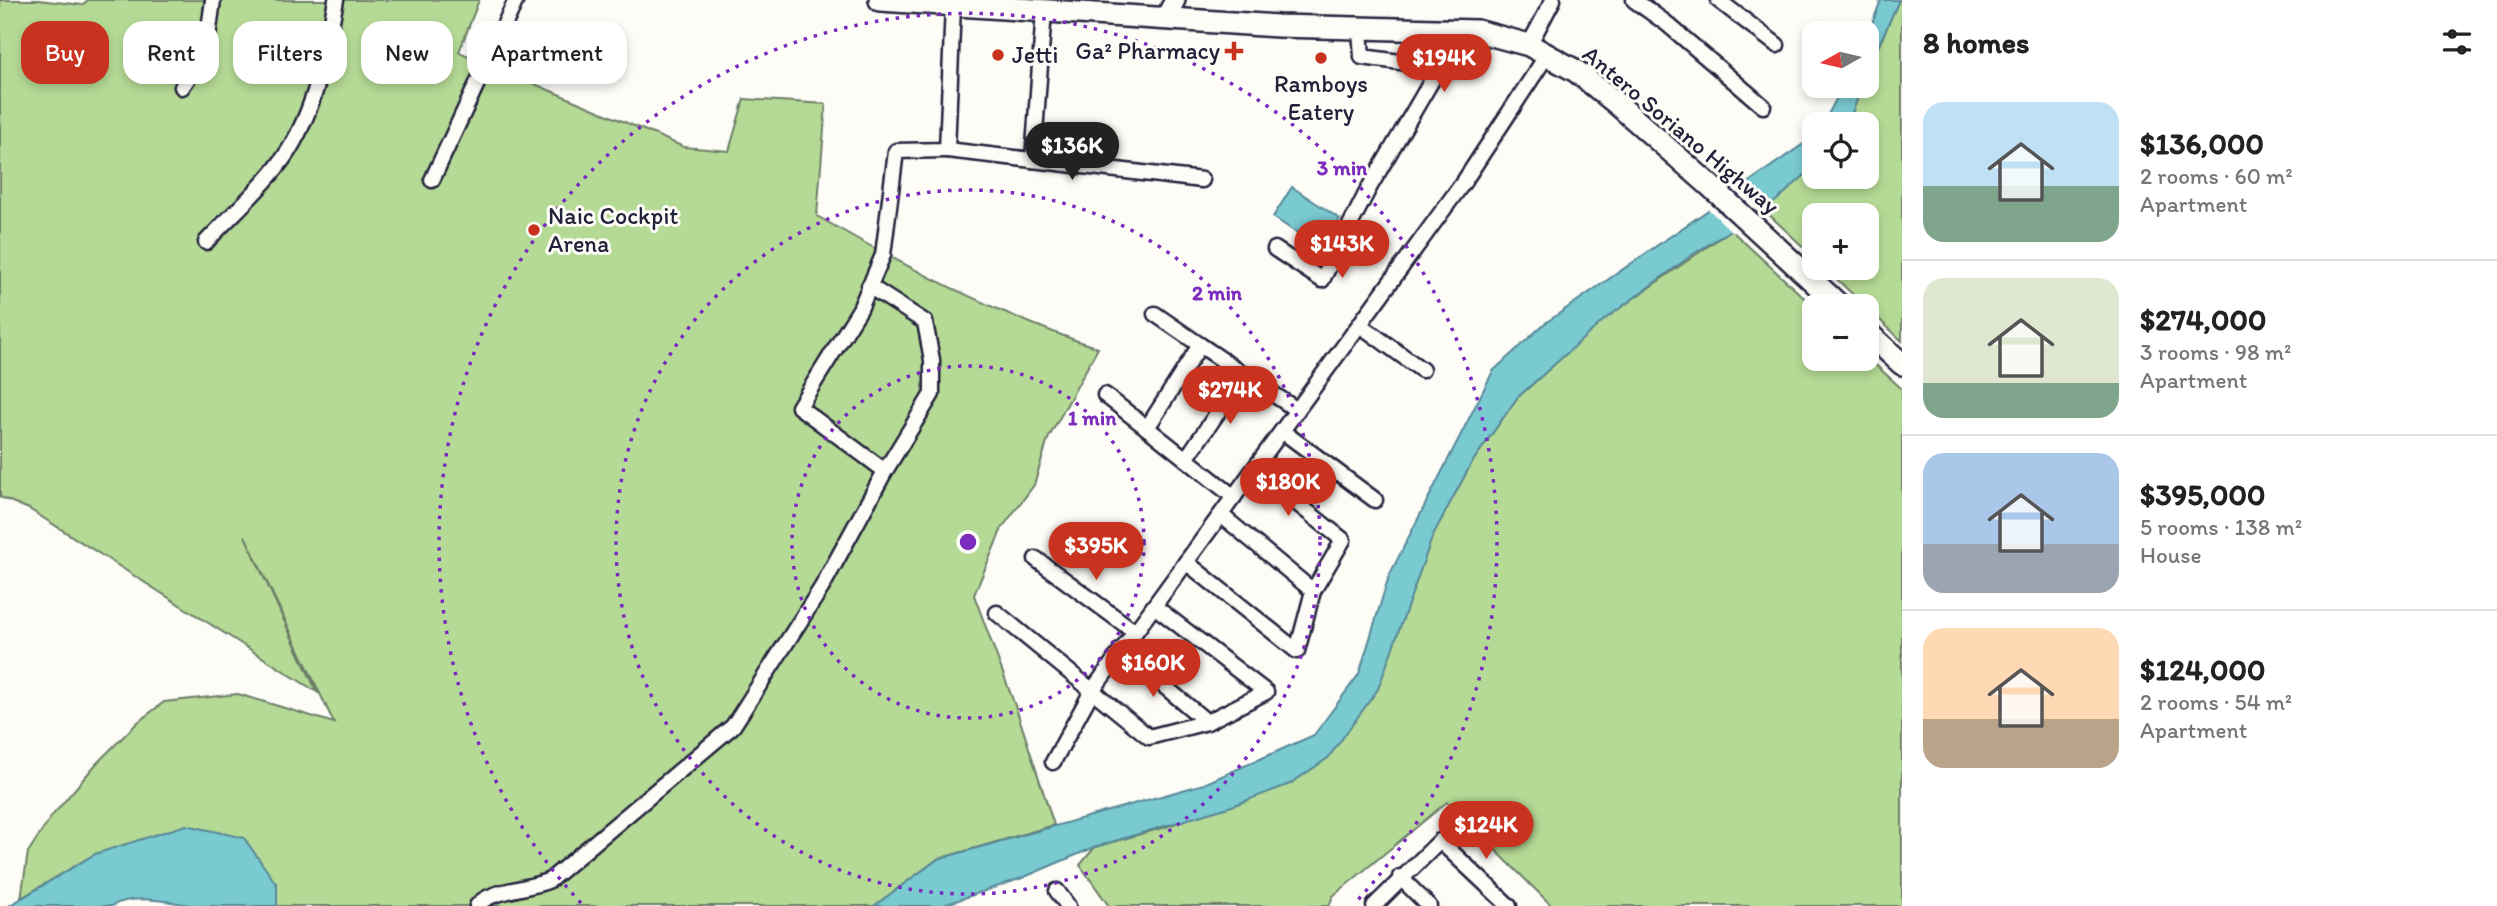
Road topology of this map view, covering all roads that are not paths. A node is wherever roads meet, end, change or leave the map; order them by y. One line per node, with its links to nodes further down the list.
1 (213, 0): 15 (street)
2 (336, 0): 21 (street)
3 (516, 0): 19 (street)
4 (880, 0): 9 (main road, Antero Soriano Highway)
5 (1553, 0): 14 (street)
6 (1634, 0): 16 (street)
7 (1718, 0): 13 (street)
8 (985, 3): 9 (main road, Antero Soriano Highway); 11 (main road, Antero Soriano Highway)
9 (953, 5): 17 (street)
10 (1170, 9): 11 (main road, Antero Soriano Highway); 12 (main road, Antero Soriano Highway)
11 (1044, 11): 18 (street)
12 (1360, 30): 14 (main road, Antero Soriano Highway); 22 (street)
13 (1777, 44)
14 (1538, 50): 24 (main road, Antero Soriano Highway); 26 (street)
15 (182, 87)
16 (1763, 106)
17 (947, 150): 18 (street); 23 (street)
18 (1033, 160): 20 (street)
19 (432, 180)
20 (1202, 180)
21 (206, 242)
22 (1275, 249)
23 (869, 286): 38 (street); 38 (street)
24 (1827, 294)
25 (1156, 314): 28 (street)
26 (1360, 325): 30 (street); 33 (street)
27 (1879, 343): 29 (main road)
28 (1200, 345): 31 (street); 34 (street)
29 (1902, 364)
30 (1422, 370)
31 (1244, 374): 33 (street); 36 (street)
32 (1105, 395): 34 (street)
33 (1297, 410): 35 (street)
34 (1147, 428): 36 (street)
35 (1282, 431): 37 (street); 40 (street)
36 (1186, 459): 39 (street)
37 (1254, 469): 39 (street); 44 (street)
38 (885, 471): 54 (street)
39 (1234, 497): 41 (street)
40 (1375, 500)
41 (1221, 514): 43 (street); 44 (street)
42 (1036, 559): 47 (street)
43 (1186, 562): 44 (street); 45 (street)
44 (1312, 591)
45 (1154, 606): 47 (street); 50 (street)
46 (997, 613): 49 (street)
47 (1135, 632): 48 (street)
48 (1121, 650): 49 (street); 50 (street)
49 (1091, 691): 50 (street); 51 (street)
50 (1207, 722)
51 (1052, 762)
52 (1401, 877): 56 (street); 57 (street); 58 (street)
53 (1057, 891): 55 (street)
54 (478, 906)
55 (1068, 906)
56 (1374, 906)
57 (1429, 906)
58 (1509, 906)

